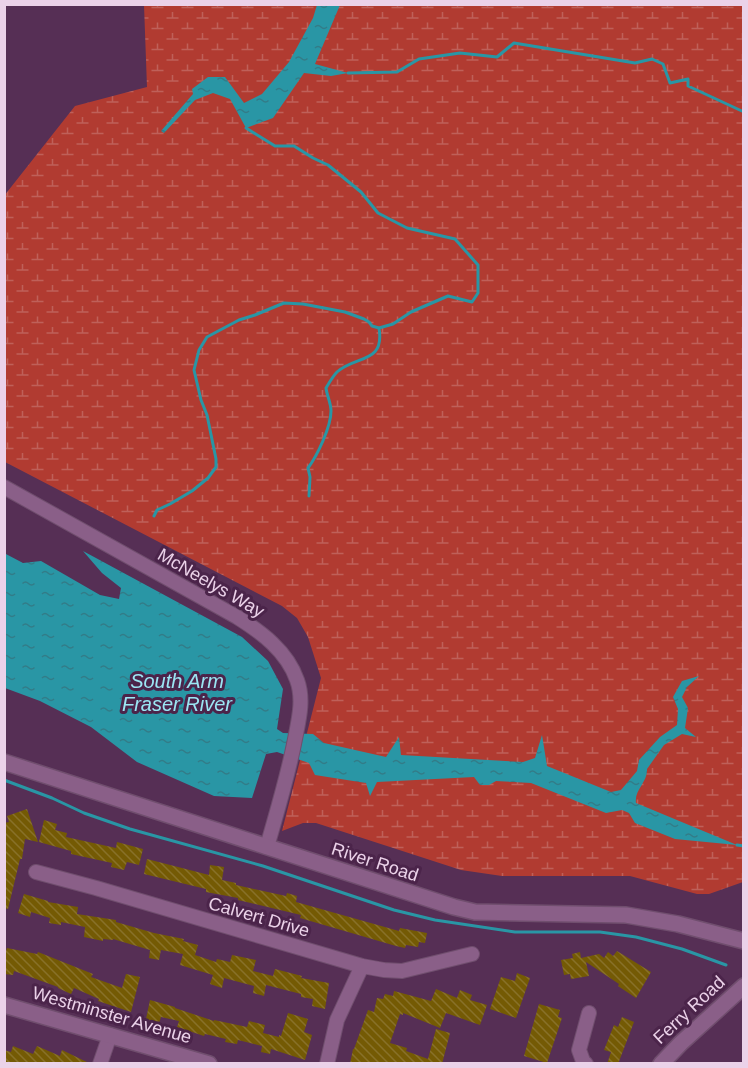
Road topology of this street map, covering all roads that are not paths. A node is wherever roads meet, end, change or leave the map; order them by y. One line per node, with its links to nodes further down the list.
1 (4, 487): 3 (street, McNeelys Way)
2 (4, 762): 3 (street, River Road)
3 (267, 847): 5 (street, River Road)
4 (36, 872): 7 (street, Calvert Drive)
5 (744, 941)
6 (472, 954): 7 (street, Calvert Drive)
7 (362, 966): 14 (street)
8 (744, 986): 16 (street, Ferry Road)
9 (4, 1005): 11 (street, Westminster Avenue)
10 (589, 1013): 15 (street)
11 (110, 1035): 12 (street); 13 (street, Westminster Avenue)
12 (100, 1064)
13 (209, 1064)
14 (327, 1064)
15 (586, 1064)
16 (661, 1064)

